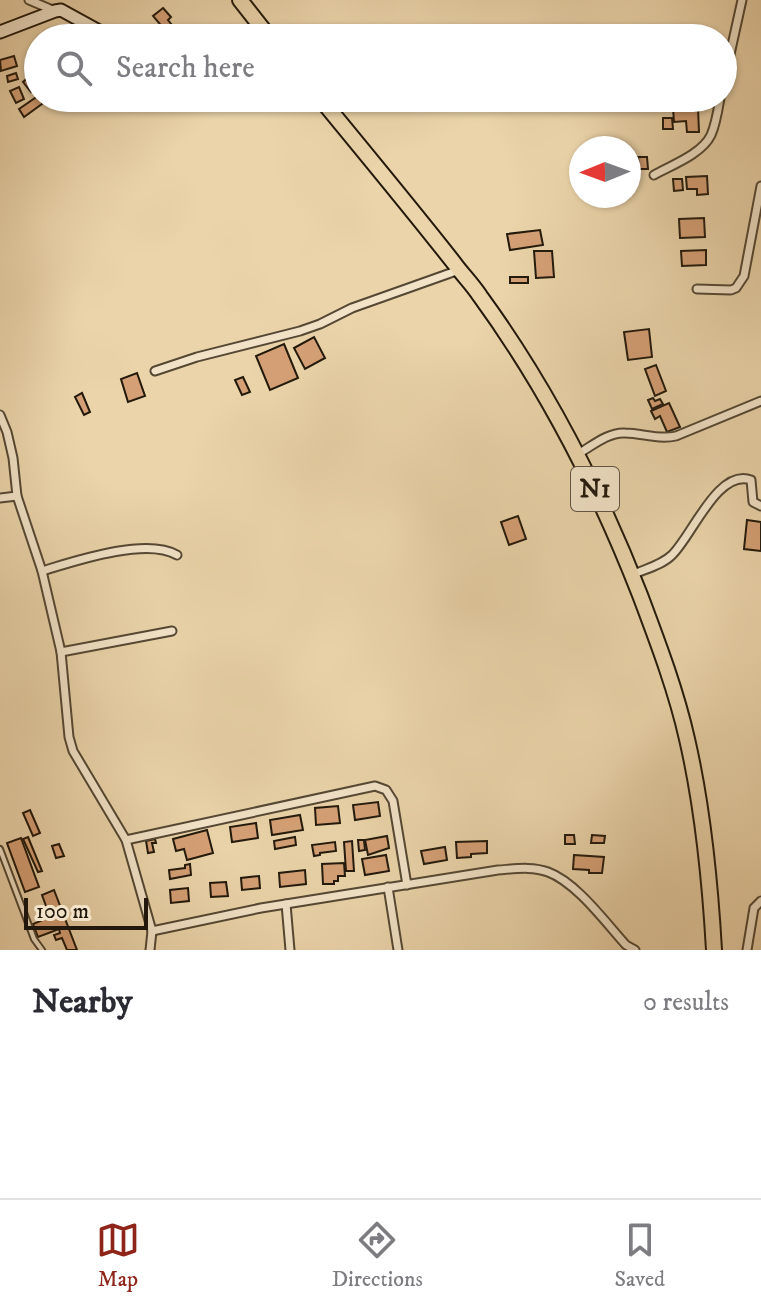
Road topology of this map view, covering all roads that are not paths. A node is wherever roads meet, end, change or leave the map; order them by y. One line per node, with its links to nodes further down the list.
1 (29, 0): 4 (street)
2 (240, 0): 6 (highway)
3 (742, 0): 7 (street)
4 (55, 11): 5 (street); 8 (street)
5 (87, 24)
6 (259, 24)
7 (737, 24)
8 (0, 32)
9 (332, 112): 15 (highway, N1)
10 (717, 112): 11 (street)
11 (654, 175)
12 (761, 186): 13 (street)
13 (755, 217): 14 (street); 16 (street)
14 (761, 225)
15 (459, 270): 17 (street); 20 (highway, N1)
16 (697, 289)
17 (155, 371)
18 (761, 401): 20 (street)
19 (0, 415): 21 (street)
20 (578, 454): 26 (highway, N1)
21 (17, 496): 22 (street); 25 (street)
22 (0, 498)
23 (761, 506): 26 (street)
24 (177, 555): 25 (street)
25 (42, 571): 28 (street)
26 (632, 575): 41 (highway, N1)
27 (172, 631): 28 (street)
28 (61, 652): 29 (street)
29 (126, 840): 31 (street); 35 (street)
30 (0, 849): 36 (lane)
31 (407, 885): 32 (street); 40 (street)
32 (388, 887): 34 (street); 39 (street)
33 (761, 901): 42 (street)
34 (286, 904): 35 (street); 38 (street)
35 (152, 931): 37 (street)
36 (42, 950)
37 (150, 950)
38 (290, 950)
39 (398, 950)
40 (635, 950)
41 (714, 950)
42 (747, 950)

